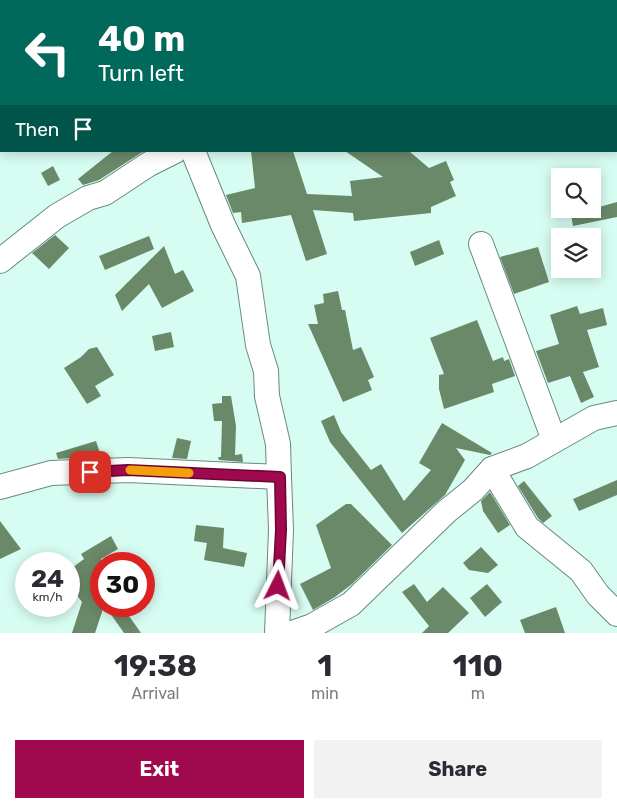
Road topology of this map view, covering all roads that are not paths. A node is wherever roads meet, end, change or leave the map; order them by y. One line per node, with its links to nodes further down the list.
1 (173, 152): 4 (street)
2 (193, 152): 8 (street)
3 (481, 244): 6 (street)
4 (0, 261)
5 (617, 414): 6 (street)
6 (554, 440): 7 (street)
7 (492, 468): 10 (street); 12 (street)
8 (280, 477): 9 (street); 11 (street)
9 (0, 487)
10 (617, 614)
11 (277, 633)
12 (292, 633)

